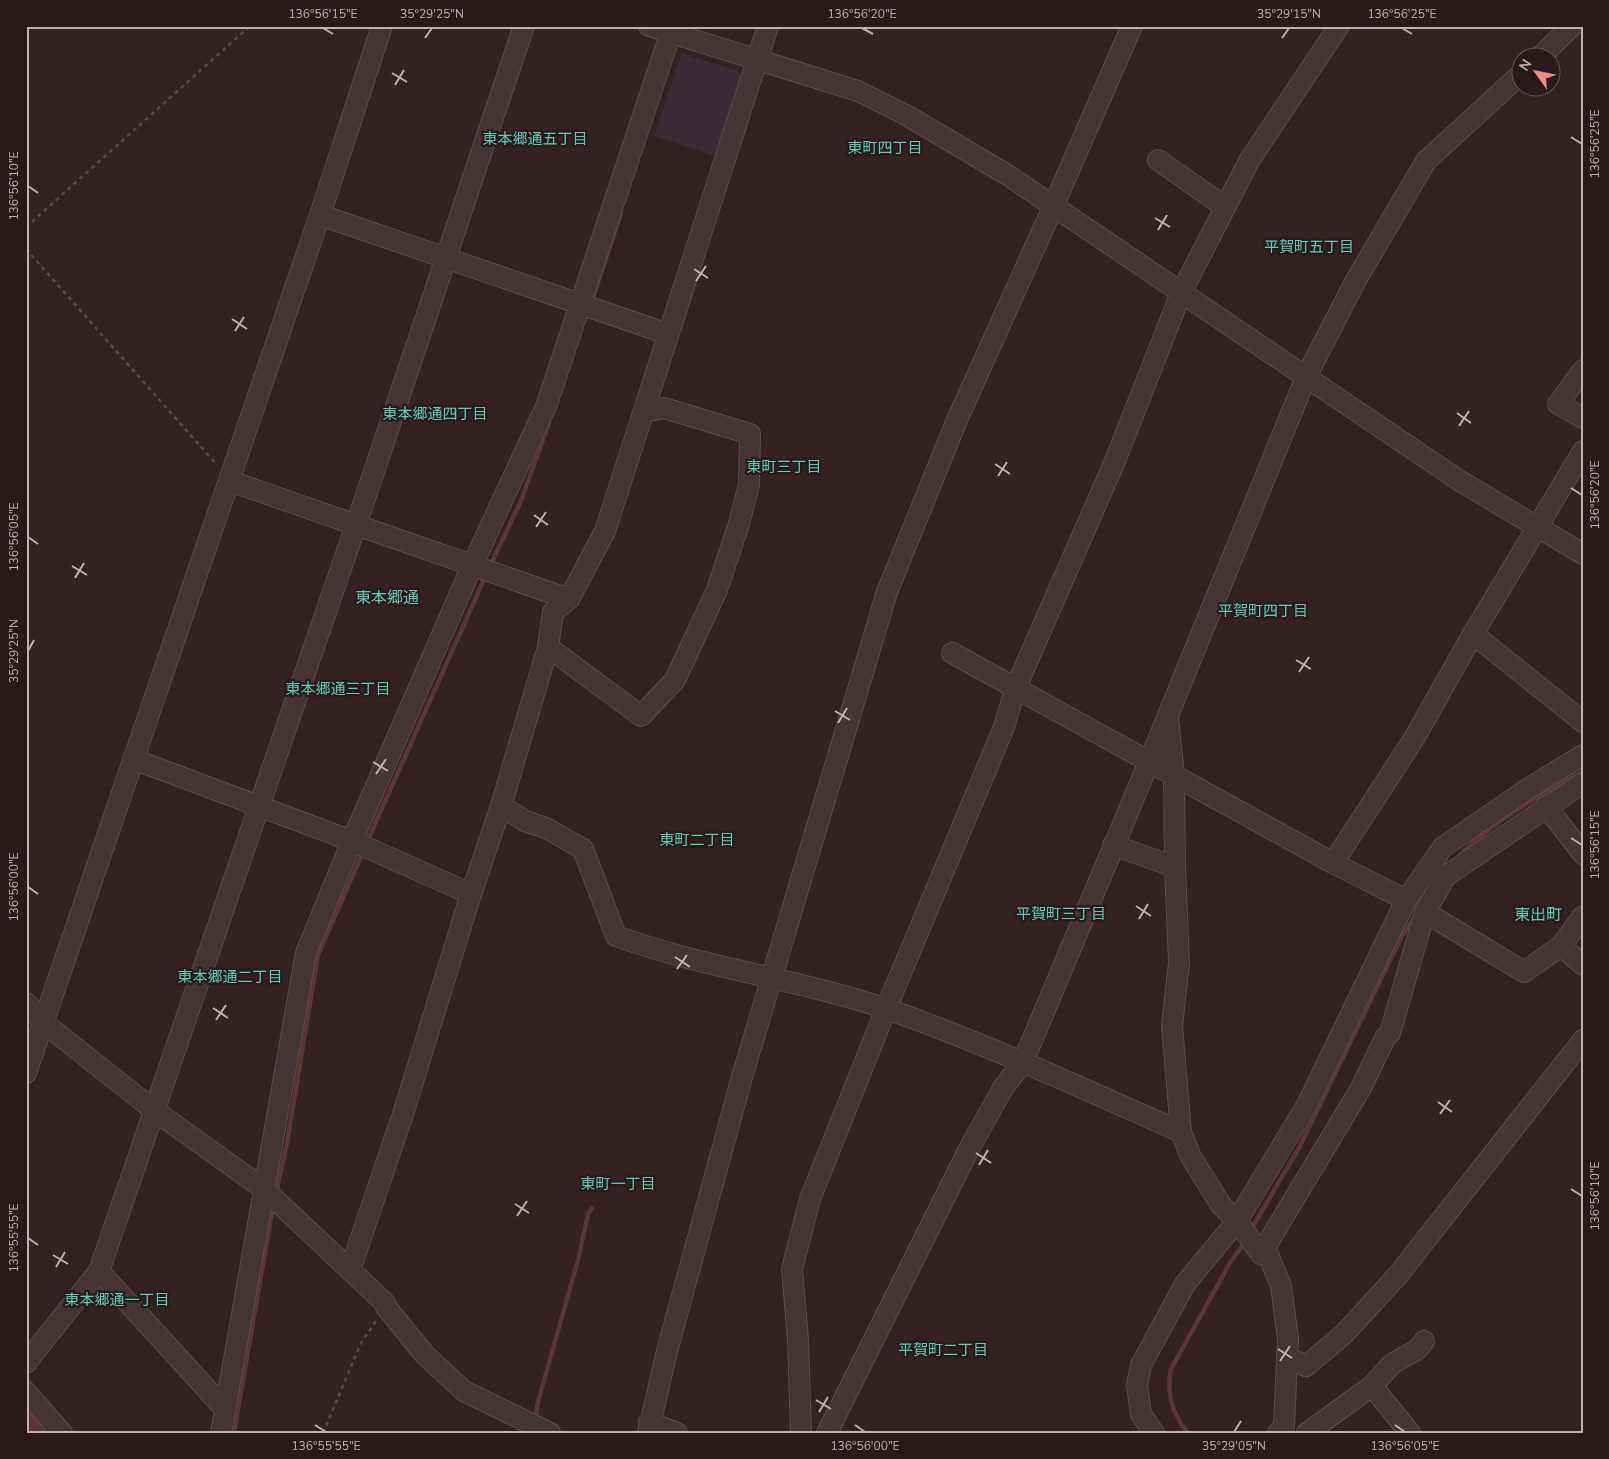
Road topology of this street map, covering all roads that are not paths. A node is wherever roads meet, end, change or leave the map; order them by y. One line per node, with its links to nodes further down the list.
1 (382, 26): 15 (street)
2 (524, 26): 16 (street)
3 (649, 26): 8 (street)
4 (768, 26): 10 (street)
5 (1132, 26): 14 (street)
6 (1339, 26): 13 (street)
7 (1572, 26): 9 (street)
8 (672, 30): 10 (street); 18 (street)
9 (1549, 48)
10 (756, 60): 14 (street); 19 (street)
11 (1512, 82): 21 (street)
12 (1158, 160): 13 (street)
13 (1225, 207): 17 (street)
14 (1054, 208): 17 (street); 56 (street)
15 (320, 216): 16 (street); 25 (street)
16 (446, 259): 18 (street); 26 (street)
17 (1181, 293): 21 (street); 34 (street)
18 (579, 305): 19 (street); 29 (street)
19 (668, 334): 22 (street)
20 (1583, 370): 23 (street)
21 (1306, 377): 27 (street); 35 (street)
22 (644, 412): 30 (street); 32 (street)
23 (1583, 418)
24 (1583, 451): 27 (street)
25 (230, 480): 26 (street); 38 (street)
26 (356, 525): 29 (street); 43 (street)
27 (1537, 528): 28 (street); 31 (street)
28 (1583, 554)
29 (472, 566): 30 (street); 45 (street)
30 (569, 599): 32 (street)
31 (1473, 634): 36 (street); 48 (street)
32 (548, 647): 44 (street)
33 (952, 653): 34 (street)
34 (1016, 687): 39 (street); 58 (street)
35 (1168, 715): 39 (street); 40 (street)
36 (1583, 722)
37 (1583, 755): 51 (street)
38 (133, 759): 43 (street); 59 (street)
39 (1149, 762): 40 (street); 46 (street)
40 (1174, 776): 48 (street); 49 (street)
41 (1583, 783): 42 (street)
42 (1546, 806): 47 (street); 52 (street)
43 (258, 807): 45 (street); 63 (street)
44 (500, 809): 50 (street); 56 (street)
45 (352, 841): 50 (street); 65 (street)
46 (1113, 845): 49 (street); 61 (street)
47 (1583, 854)
48 (1333, 863): 51 (street)
49 (1174, 867): 64 (street)
50 (471, 894): 68 (street)
51 (1406, 900): 66 (street)
52 (1425, 912): 54 (street); 67 (street)
53 (1583, 916): 54 (street)
54 (1560, 946): 55 (street)
55 (1583, 965)
56 (773, 978): 58 (street); 76 (street)
57 (26, 1002): 59 (street)
58 (886, 1009): 61 (street); 82 (street)
59 (44, 1022): 62 (street); 63 (street)
60 (1583, 1040): 71 (street)
61 (1023, 1062): 64 (street); 83 (street)
62 (26, 1073)
63 (155, 1111): 65 (street); 69 (street)
64 (1181, 1132): 66 (street)
65 (265, 1190): 68 (street); 75 (street)
66 (1237, 1221): 67 (street); 84 (street)
67 (1264, 1247): 71 (street)
68 (350, 1270): 80 (street)
69 (99, 1271): 72 (street); 75 (street)
70 (1424, 1341): 73 (street)
71 (1286, 1356): 77 (street)
72 (26, 1363)
73 (1372, 1386): 85 (street); 86 (street)
74 (26, 1392): 78 (street)
75 (225, 1409): 79 (street)
76 (648, 1428): 81 (street)
77 (1284, 1430)
78 (62, 1433)
79 (221, 1433)
80 (550, 1433)
81 (677, 1433)
82 (801, 1433)
83 (827, 1433)
84 (1154, 1433)
85 (1308, 1433)
86 (1410, 1433)

